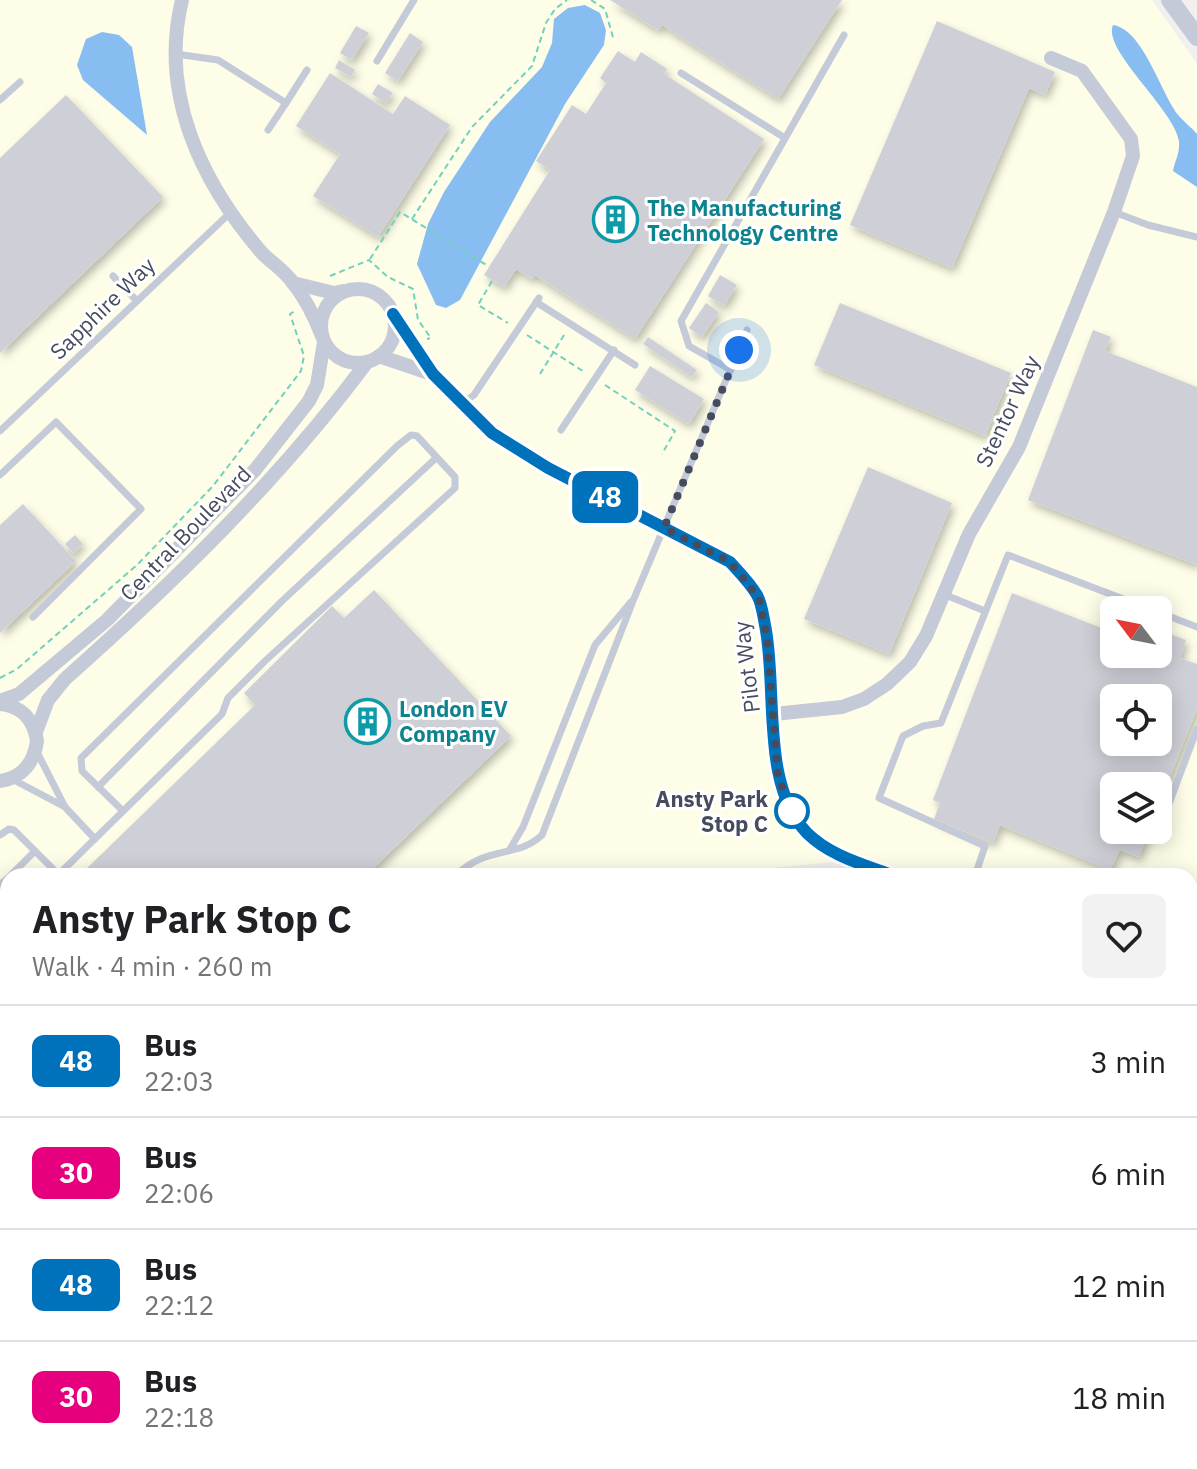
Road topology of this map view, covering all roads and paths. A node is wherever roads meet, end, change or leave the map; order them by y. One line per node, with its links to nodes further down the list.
1 (182, 0): 9 (street)
2 (414, 0): 11 (lane)
3 (567, 0): 21 (path)
4 (591, 0): 8 (path)
5 (1170, 0): 7 (street)
6 (844, 35): 18 (lane)
7 (1197, 37)
8 (614, 41)
9 (176, 54): 16 (lane); 19 (street)
10 (1051, 58): 20 (street, Stentor Way)
11 (377, 61)
12 (307, 70): 16 (lane)
13 (681, 73): 18 (lane)
14 (20, 82): 15 (lane)
15 (0, 100)
16 (286, 103): 17 (lane)
17 (268, 130)
18 (785, 138): 42 (lane)
19 (231, 212): 28 (street); 30 (lane, Sapphire Way)
20 (1114, 212): 22 (lane); 53 (street, Stentor Way)
21 (412, 219): 23 (path); 24 (path)
22 (1197, 237)
23 (369, 260): 26 (path); 37 (path)
24 (488, 266)
25 (113, 276): 30 (lane)
26 (322, 277)
27 (492, 281): 34 (path)
28 (293, 283): 29 (street); 36 (street)
29 (350, 290): 32 (street); 36 (street)
30 (136, 300): 48 (lane, Sapphire Way)
31 (295, 310): 60 (path)
32 (393, 314): 40 (street); 43 (street, Pilot Way)
33 (571, 324): 34 (lane); 38 (lane); 39 (path)
34 (518, 329): 39 (path); 46 (lane)
35 (747, 330): 42 (lane)
36 (323, 339): 40 (street); 61 (street, Central Boulevard)
37 (422, 341)
38 (614, 350): 41 (lane); 45 (lane)
39 (554, 352): 44 (path); 45 (path)
40 (373, 359): 43 (street, Pilot Way); 64 (street, Central Boulevard)
41 (635, 365)
42 (731, 370): 52 (lane)
43 (433, 374): 46 (street, Pilot Way)
44 (540, 374)
45 (595, 379): 47 (lane); 49 (path)
46 (462, 404): 52 (street, Pilot Way)
47 (561, 430)
48 (0, 431)
49 (662, 454)
50 (436, 458): 67 (lane); 67 (lane); 70 (lane)
51 (0, 475): 57 (lane)
52 (664, 528): 55 (lane); 62 (street, Pilot Way)
53 (943, 594): 56 (lane); 62 (street, Stentor Way)
54 (1115, 596): 56 (lane)
55 (633, 601): 73 (lane); 73 (lane)
56 (985, 611): 80 (lane)
57 (33, 617)
58 (1172, 617): 59 (lane)
59 (1197, 627)
60 (0, 678)
61 (0, 703): 64 (street)
62 (774, 714): 79 (street, Pilot Way)
63 (1197, 729): 68 (lane)
64 (36, 732): 65 (street)
65 (36, 750): 66 (street); 69 (lane)
66 (4, 781): 69 (lane)
67 (98, 787): 70 (lane)
68 (1172, 795)
69 (65, 807): 72 (lane)
70 (123, 811): 72 (lane)
71 (0, 835): 74 (lane)
72 (95, 839): 77 (lane)
73 (510, 849): 78 (lane)
74 (35, 851): 75 (lane); 76 (lane)
75 (18, 868)
76 (51, 868)
77 (65, 868)
78 (464, 868)
79 (875, 868)
80 (978, 868)

